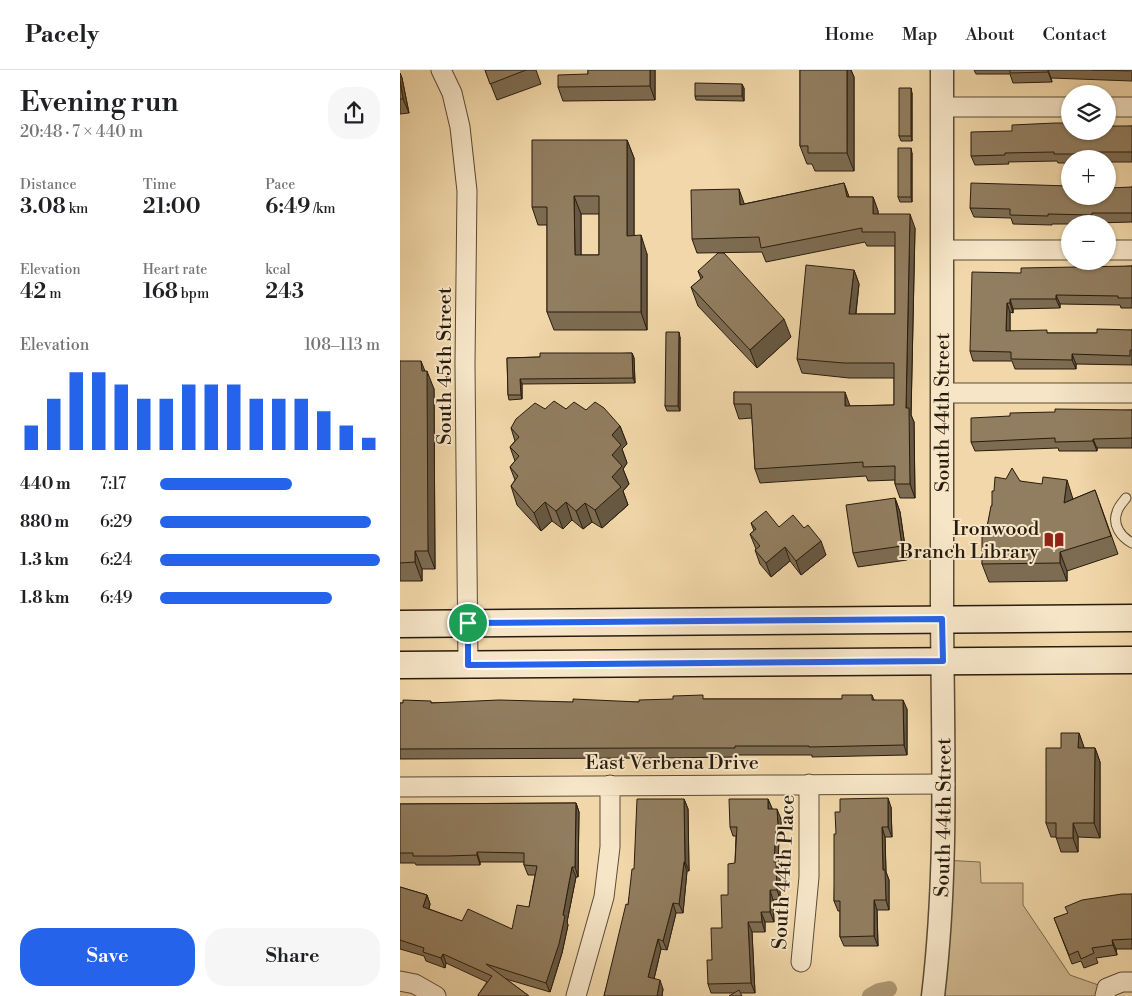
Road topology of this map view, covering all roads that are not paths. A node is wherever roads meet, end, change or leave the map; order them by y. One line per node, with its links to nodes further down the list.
1 (440, 70): 17 (street, South 45th Street)
2 (942, 70): 3 (street, South 44th Street)
3 (942, 107): 4 (street); 7 (street, South 44th Street)
4 (1061, 107)
5 (1116, 107): 6 (street)
6 (1132, 107)
7 (943, 250): 8 (street); 11 (street, South 44th Street)
8 (1061, 250)
9 (1116, 250): 10 (street)
10 (1132, 250)
11 (943, 393): 12 (street); 16 (street, South 44th Street)
12 (1132, 393)
13 (1126, 498): 14 (lane)
14 (1132, 543)
15 (1132, 618): 16 (main road)
16 (942, 619): 17 (main road); 20 (street, South 44th Street)
17 (468, 623): 18 (main road); 22 (street, South 45th Street)
18 (400, 624)
19 (1132, 660): 20 (main road)
20 (943, 661): 22 (main road); 24 (street, South 44th Street)
21 (400, 665): 22 (main road)
22 (468, 665)
23 (809, 784): 24 (street, East Verbena Drive); 25 (street, East Verbena Drive); 27 (street, South 44th Place)
24 (945, 784): 33 (street, South 44th Street)
25 (610, 785): 26 (street, East Verbena Drive); 32 (street)
26 (400, 787)
27 (801, 962)
28 (400, 981): 31 (street)
29 (1132, 982): 30 (street)
30 (1106, 992)
31 (436, 996)
32 (576, 996)
33 (933, 996)

